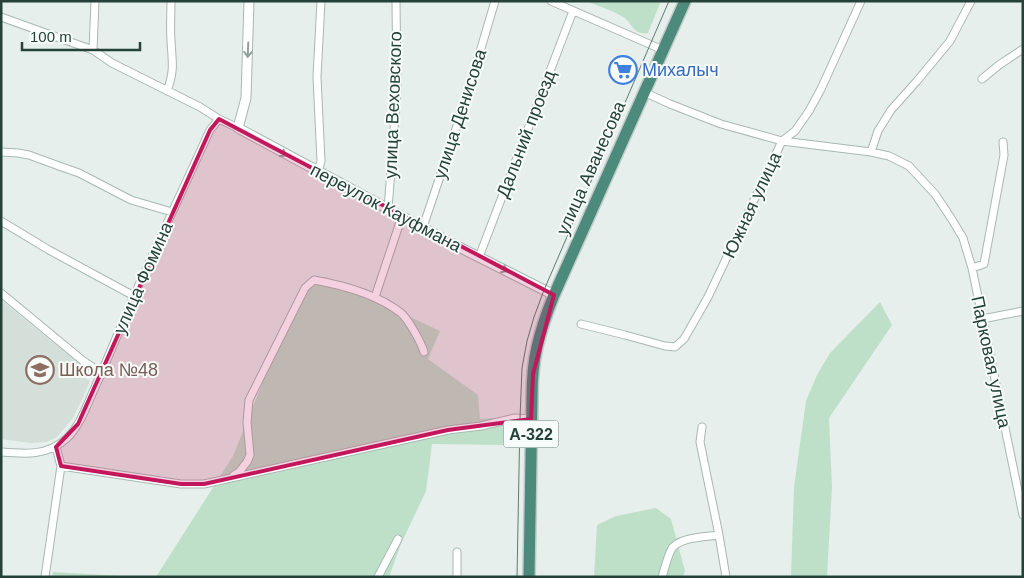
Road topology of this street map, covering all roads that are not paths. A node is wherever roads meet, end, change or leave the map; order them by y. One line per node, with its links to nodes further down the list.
1 (95, 1): 14 (street)
2 (170, 1): 17 (street)
3 (249, 1): 20 (street, one-way to 20)
4 (321, 1): 25 (street)
5 (396, 1): 26 (street, улица Веховского)
6 (495, 1): 30 (street, улица Денисова)
7 (551, 1): 11 (street)
8 (685, 1): 15 (highway, улица Аванесова / А-322)
9 (861, 1): 21 (street, Южная улица)
10 (971, 1): 24 (street)
11 (574, 11): 15 (street); 31 (street, Дальний проезд)
12 (1, 17): 14 (street, переулок Кауфмана)
13 (1023, 49): 16 (street)
14 (93, 50): 17 (street, переулок Кауфмана)
15 (663, 50): 18 (highway, улица Аванесова / А-322)
16 (982, 79)
17 (167, 91): 19 (street, переулок Кауфмана)
18 (644, 92): 21 (street, Парковая улица); 34 (highway, улица Аванесова / А-322)
19 (219, 119): 20 (street, переулок Кауфмана); 27 (street, улица Фомина)
20 (238, 128): 25 (street, переулок Кауфмана, one-way to 25)
21 (782, 141): 24 (street, Парковая улица); 39 (street, Южная улица)
22 (1004, 142): 32 (street)
23 (1, 152): 27 (street)
24 (871, 152): 32 (street, Парковая улица)
25 (318, 172): 26 (street, переулок Кауфмана)
26 (388, 209): 28 (street, переулок Кауфмана)
27 (172, 212): 35 (street, улица Фомина)
28 (402, 216): 30 (street, переулок Кауфмана); 36 (street)
29 (1, 221): 35 (street)
30 (423, 227): 31 (street, переулок Кауфмана)
31 (478, 257): 34 (street, переулок Кауфмана, one-way to 34)
32 (972, 268): 38 (street, Парковая улица)
33 (1, 293): 41 (street)
34 (554, 295): 42 (highway, А-322)
35 (134, 296): 41 (street, улица Фомина)
36 (375, 297): 40 (street); 47 (street)
37 (1023, 311): 38 (street)
38 (982, 319): 48 (street, Парковая улица)
39 (581, 324)
40 (424, 352)
41 (102, 373): 44 (street, улица Фомина)
42 (531, 419): 47 (street); 55 (highway, А-322)
43 (702, 427): 49 (street)
44 (56, 447): 45 (street); 46 (street)
45 (1, 452)
46 (61, 466): 47 (street); 52 (street)
47 (229, 478)
48 (1023, 514)
49 (719, 535): 56 (street); 57 (street)
50 (398, 539): 53 (street)
51 (457, 552): 54 (street)
52 (45, 577)
53 (378, 577)
54 (457, 577)
55 (529, 577)
56 (662, 577)
57 (726, 577)

